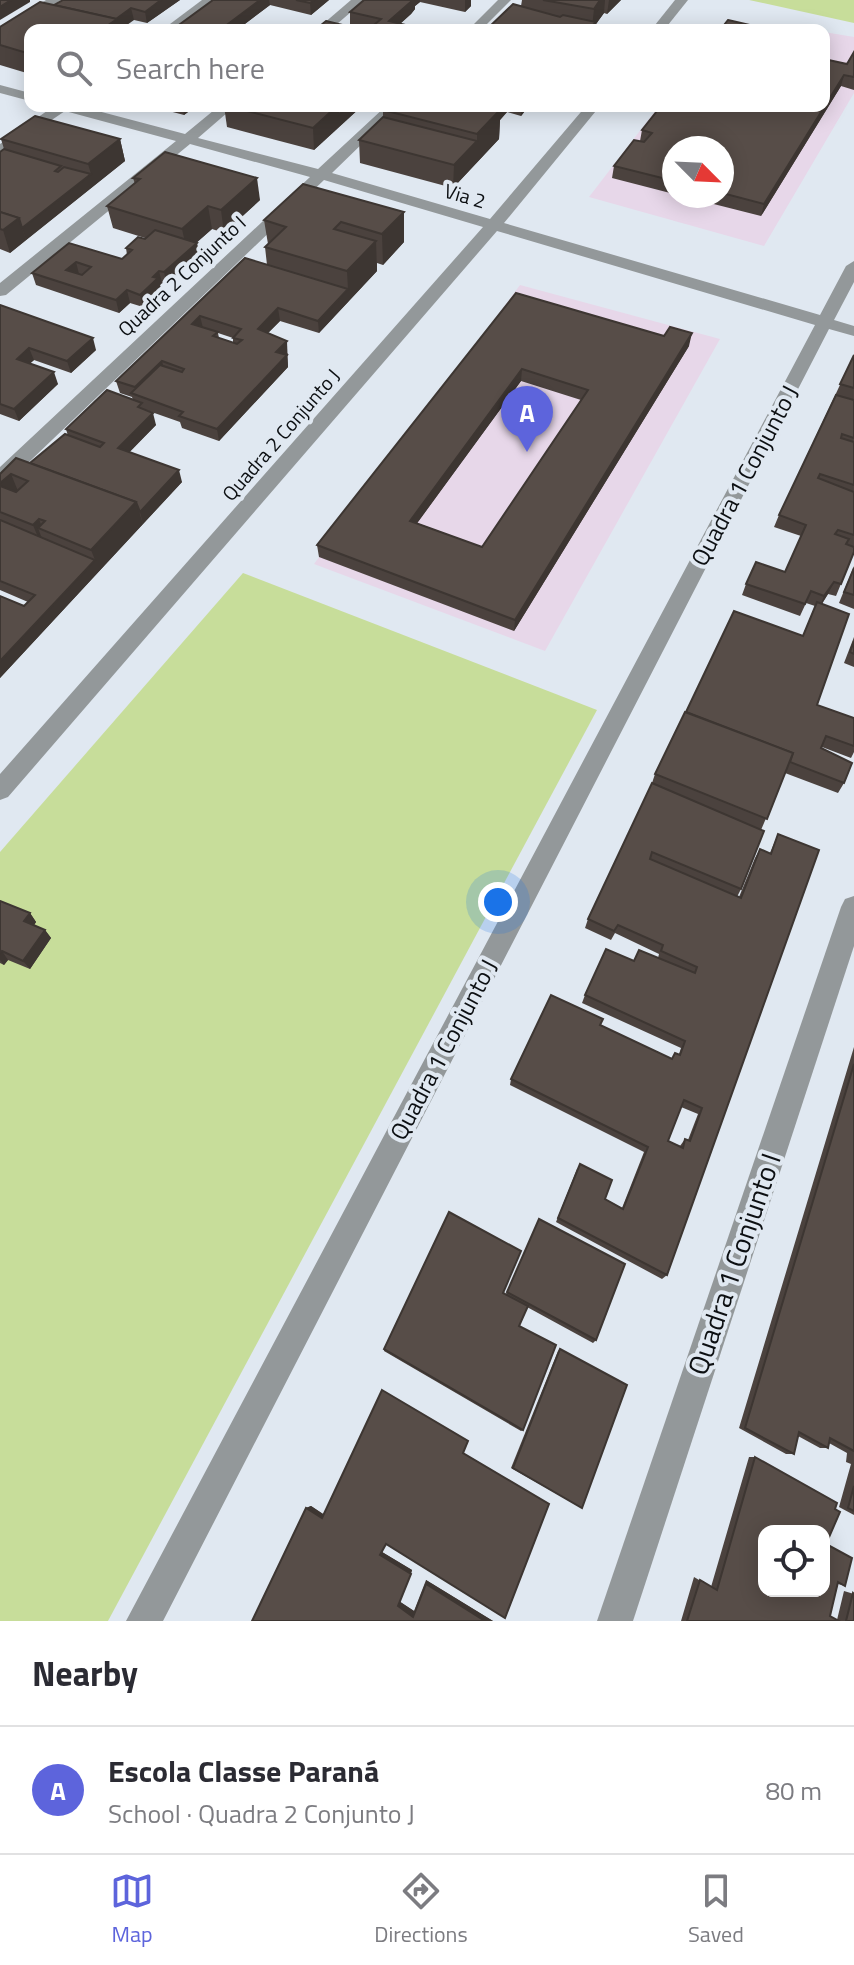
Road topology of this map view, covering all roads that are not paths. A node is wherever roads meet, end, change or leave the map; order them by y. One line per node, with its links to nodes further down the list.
1 (55, 0): 10 (street)
2 (210, 0): 6 (street)
3 (359, 0): 7 (street)
4 (505, 0): 8 (street)
5 (682, 0): 9 (street)
6 (176, 24)
7 (329, 24)
8 (480, 24)
9 (662, 24)
10 (0, 35)
11 (0, 89): 12 (street)
12 (24, 95)
13 (55, 112): 19 (street)
14 (86, 112): 18 (street, Via 2)
15 (220, 112): 18 (street)
16 (388, 112): 20 (street, Quadra 2 Conjunto I)
17 (588, 112): 21 (street, Quadra 2 Conjunto J)
18 (188, 138): 20 (street, Via 2); 23 (street)
19 (0, 151)
20 (322, 175): 21 (street, Via 2); 26 (street, Quadra 2 Conjunto I)
21 (494, 225): 24 (street, Via 2); 27 (street, Quadra 2 Conjunto J)
22 (854, 266): 24 (street, Quadra 1 Conjunto J)
23 (0, 291)
24 (825, 322): 25 (street, Via 2); 29 (street, Quadra 1 Conjunto J)
25 (854, 331)
26 (0, 478)
27 (0, 790)
28 (854, 907): 30 (street, Quadra 1 Conjunto I)
29 (144, 1621)
30 (615, 1621)

